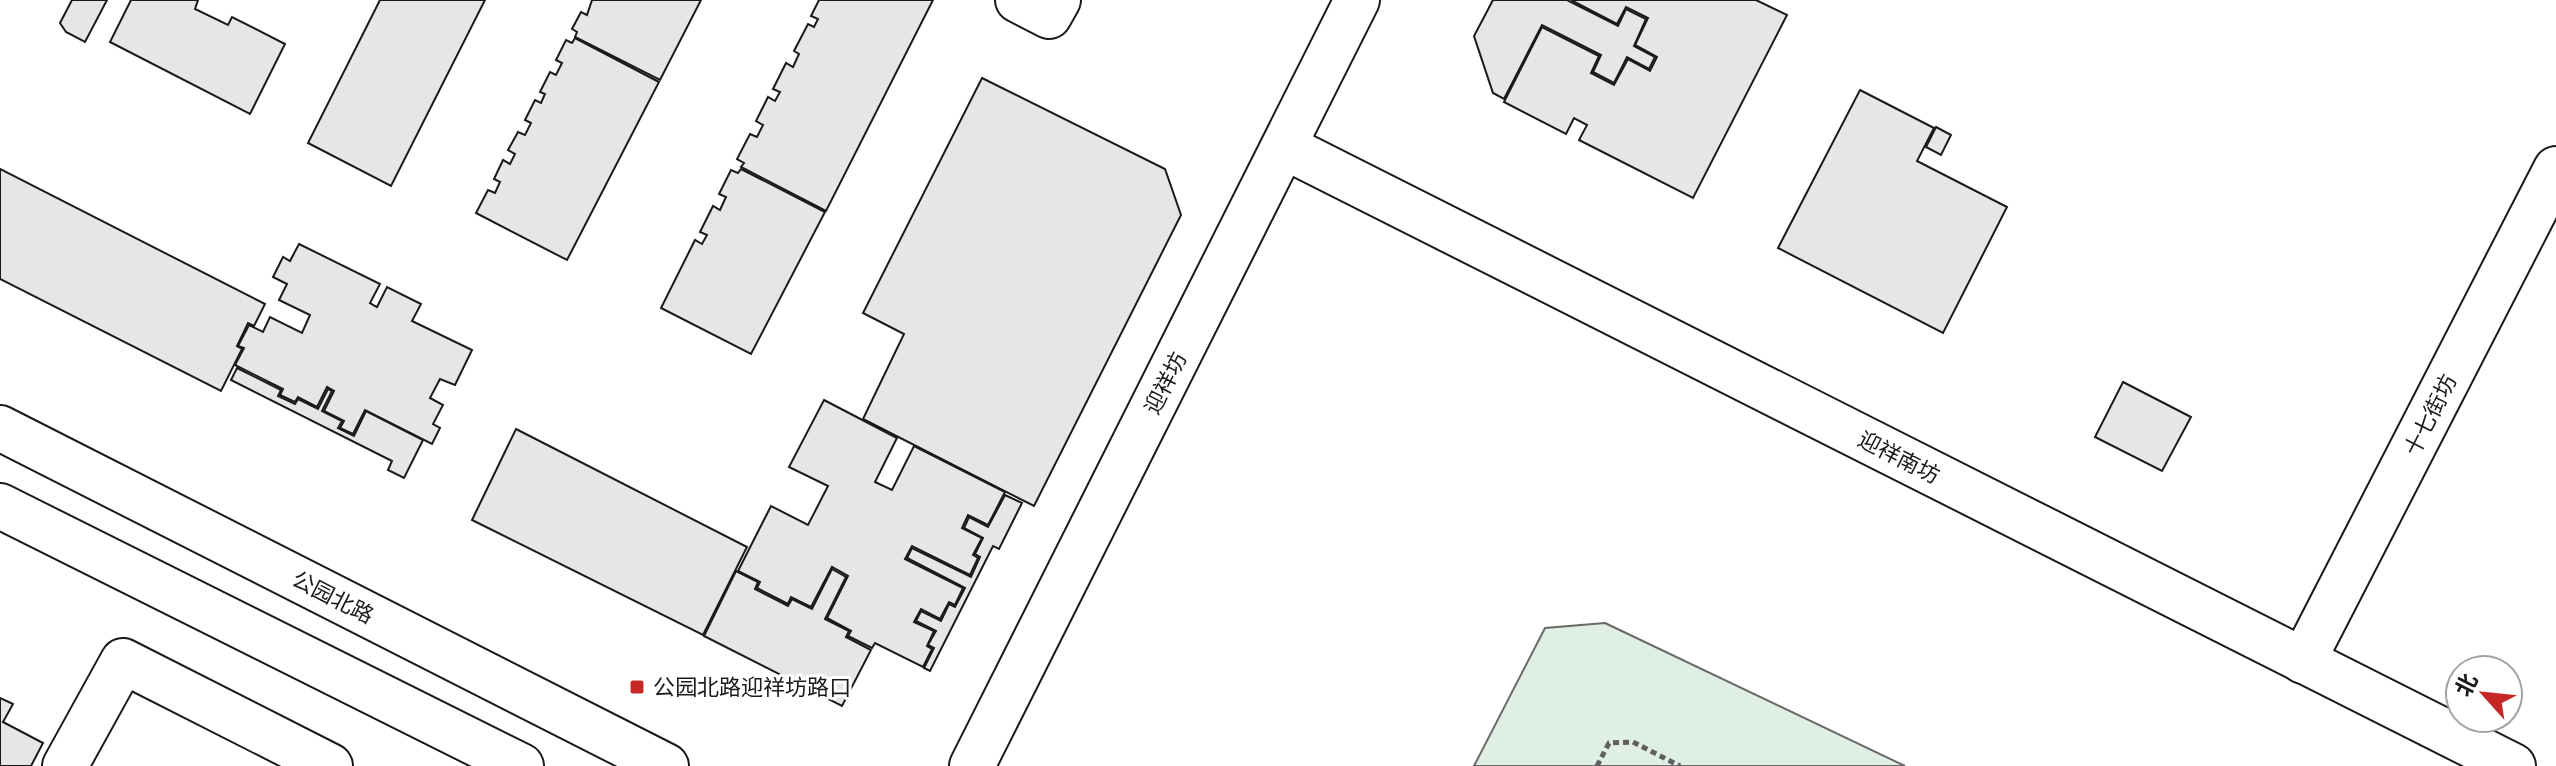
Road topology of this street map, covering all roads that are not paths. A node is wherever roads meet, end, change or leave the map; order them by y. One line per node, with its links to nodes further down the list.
1 (1018, 0): 2 (street)
2 (1058, 0)
3 (1357, 0): 4 (street, 迎祥坊)
4 (1285, 147): 8 (street, 迎祥南坊); 13 (street, 迎祥坊)
5 (2556, 169): 8 (street, 十七街坊)
6 (0, 428): 12 (street, 公园北路)
7 (0, 506): 11 (street)
8 (2303, 661): 14 (street, 迎祥南坊)
9 (65, 766): 10 (street)
10 (330, 766)
11 (521, 766)
12 (666, 766)
13 (972, 766)
14 (2513, 766)

